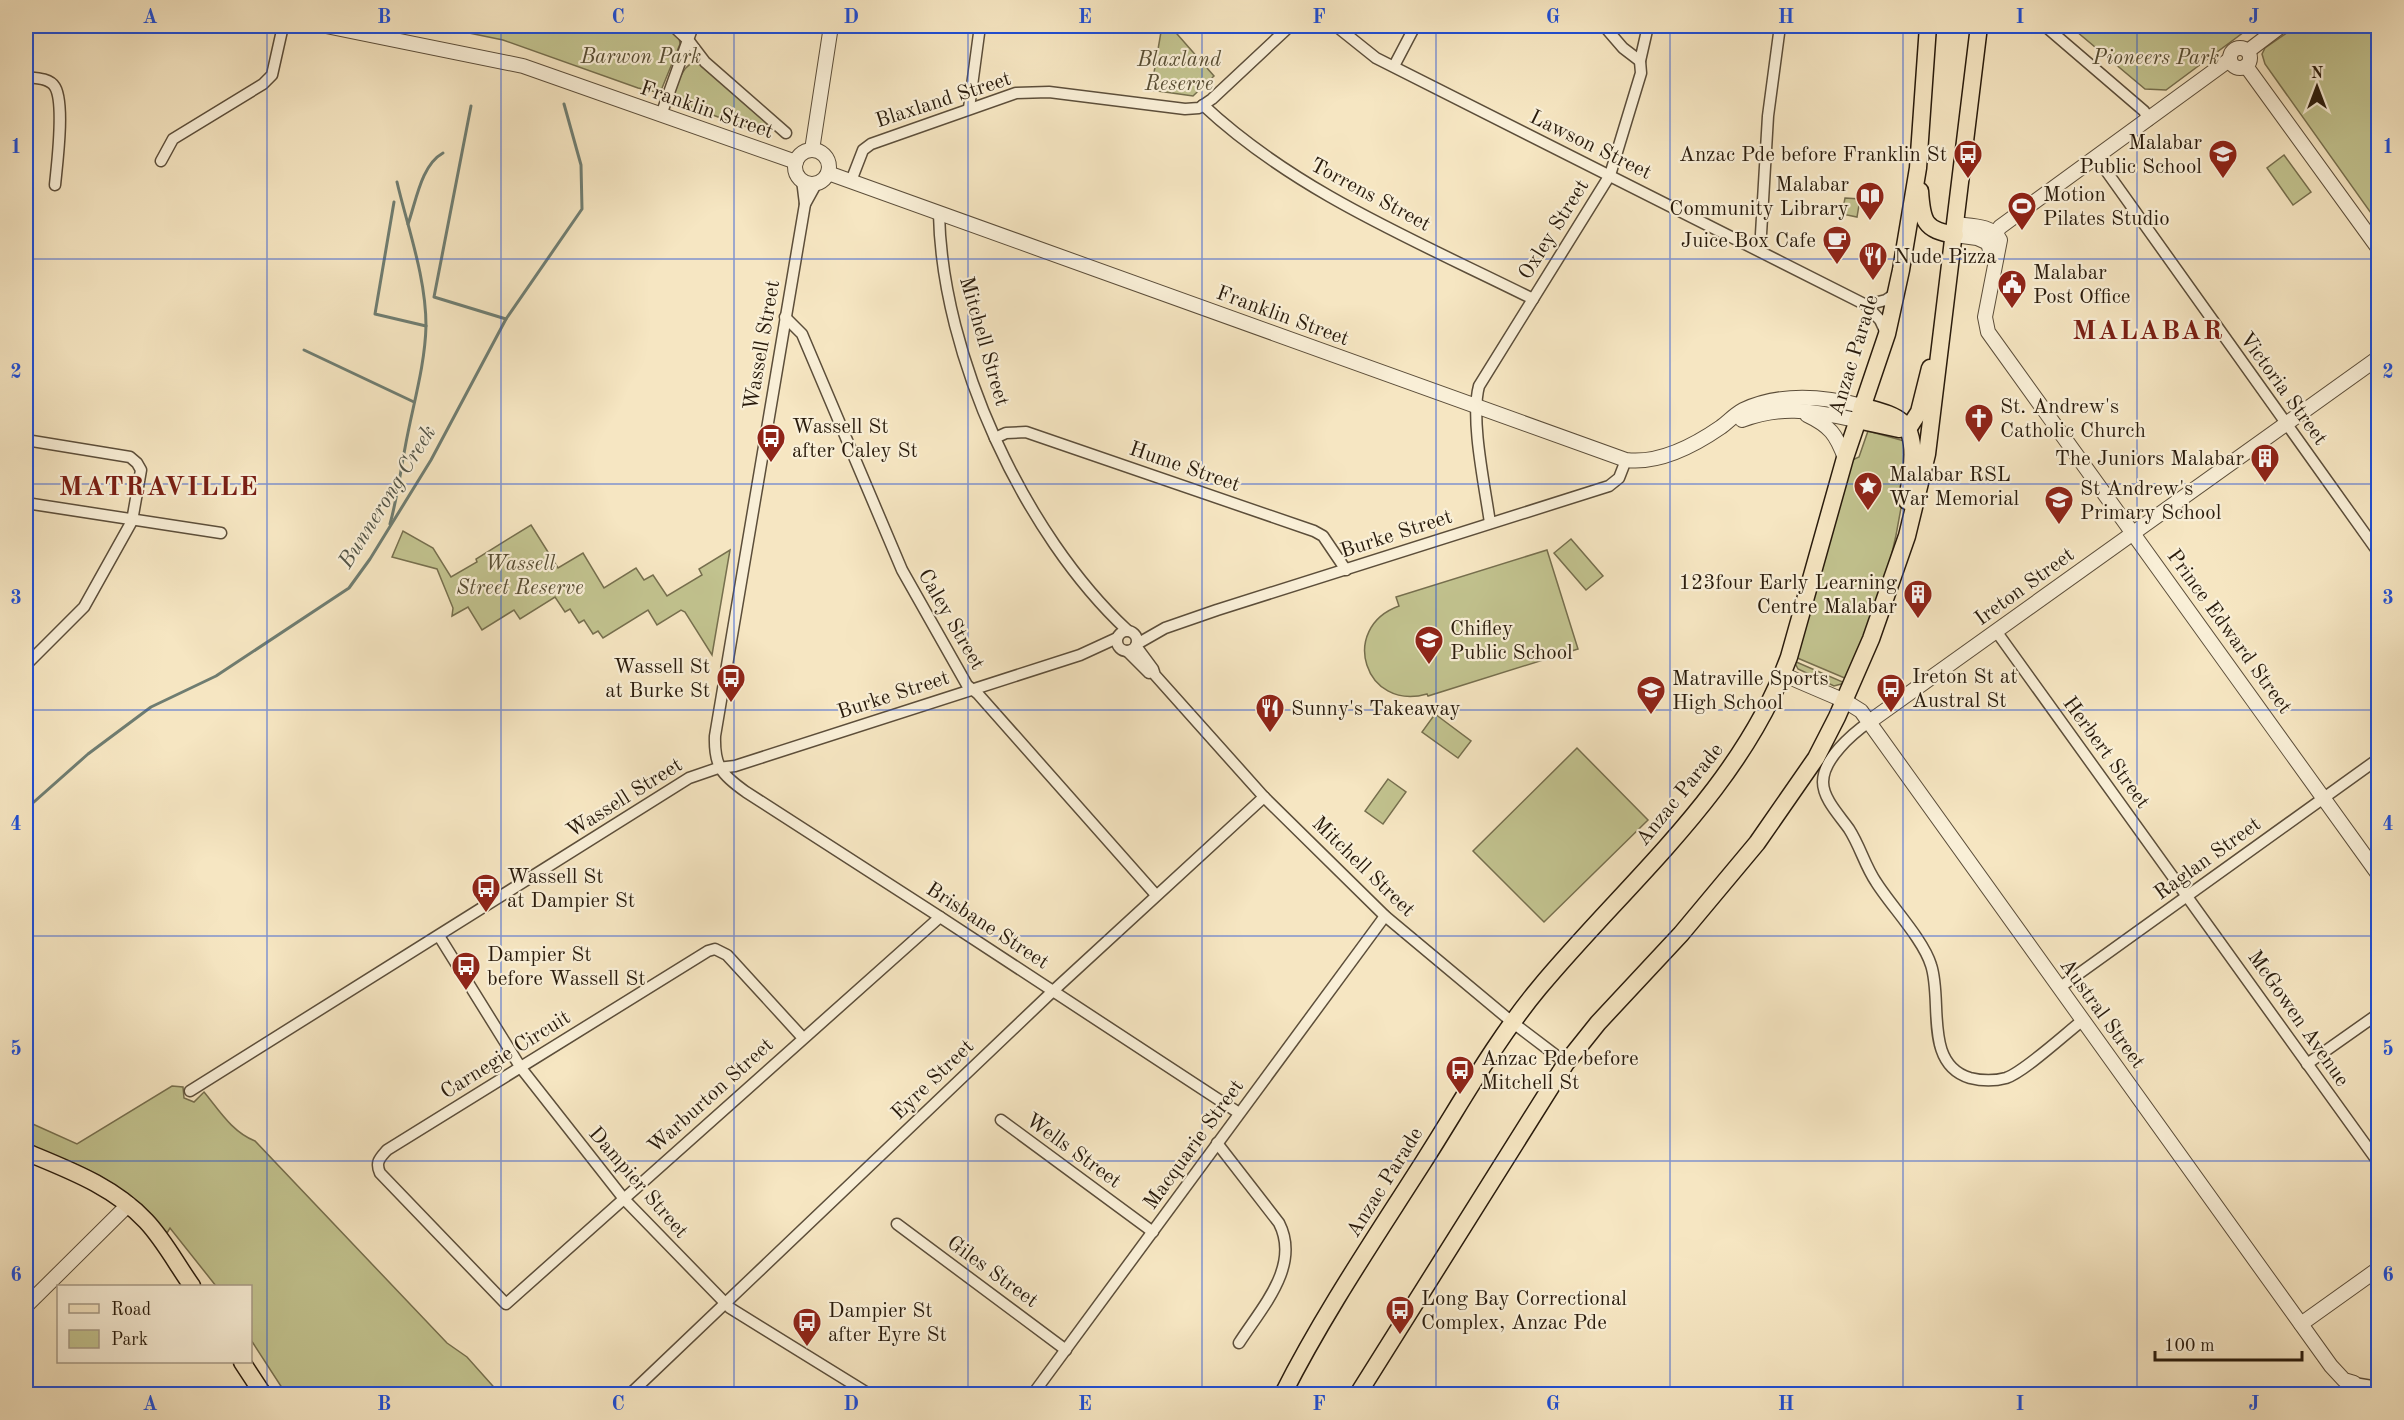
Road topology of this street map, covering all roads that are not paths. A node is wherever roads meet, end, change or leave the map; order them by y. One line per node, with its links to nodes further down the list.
1 (283, 26): 30 (street)
2 (326, 26): 17 (street, Franklin Street)
3 (673, 26): 18 (street)
4 (693, 26): 18 (street)
5 (831, 26): 28 (street)
6 (980, 26): 24 (street)
7 (1290, 26): 23 (street)
8 (1336, 26): 21 (street, Lawson Street)
9 (1415, 26): 21 (street)
10 (1604, 26): 20 (street)
11 (1648, 26): 20 (street, Oxley Street)
12 (1780, 26): 45 (street)
13 (1928, 26): 32 (main road, Anzac Parade)
14 (1979, 26): 42 (main road)
15 (2045, 26): 26 (street)
16 (2281, 26): 19 (street)
17 (350, 28): 25 (street, Franklin Street)
18 (688, 40): 25 (street); 27 (street)
19 (2247, 58): 26 (street); 44 (street)
20 (1640, 61): 34 (street, Oxley Street)
21 (1394, 66): 34 (street, Lawson Street)
22 (26, 77): 38 (street)
23 (1203, 105): 24 (street, Blaxland Street); 48 (street, Torrens Street)
24 (969, 108): 36 (street, Blaxland Street)
25 (661, 115): 31 (street, Franklin Street)
26 (2150, 120): 29 (street)
27 (786, 133)
28 (812, 150): 31 (street); 33 (street)
29 (2097, 158): 43 (street); 57 (street, Victoria Street)
30 (161, 161)
31 (796, 162): 35 (street)
32 (1918, 168): 41 (main road); 46 (main road, Anzac Parade)
33 (828, 173): 36 (street, Franklin Street); 37 (street)
34 (1610, 174): 45 (street, Lawson Street); 48 (street, Oxley Street)
35 (801, 180): 37 (street); 39 (street, Wassell Street)
36 (851, 181): 40 (street, Franklin Street)
37 (816, 184): 39 (street, Wassell Street)
38 (55, 185)
39 (805, 204): 50 (street, Wassell Street)
40 (939, 214): 54 (street, Franklin Street); 60 (street, Mitchell Street)
41 (1926, 223): 42 (main road); 46 (main road)
42 (1955, 229): 43 (street); 51 (main road)
43 (1991, 238): 68 (street, Prince Edward Street)
44 (2379, 248)
45 (1760, 251): 49 (street, Lawson Street)
46 (1901, 270): 47 (main road, Anzac Parade)
47 (1895, 294): 49 (street); 52 (main road, Anzac Parade)
48 (1533, 298): 54 (street, Oxley Street)
49 (1866, 305): 52 (street, Lawson Street)
50 (785, 317): 76 (street, Caley Street); 80 (street, Wassell Street)
51 (1944, 321): 59 (main road); 69 (main road)
52 (1887, 334): 56 (main road, Anzac Parade)
53 (2379, 358): 57 (street, Ireton Street)
54 (1477, 408): 63 (street, Franklin Street); 66 (street, Oxley Street)
55 (1794, 409): 56 (street, Franklin Street); 58 (street, Franklin Street); 62 (street)
56 (1860, 413): 58 (street, Franklin Street); 59 (main road); 62 (main road, Anzac Parade)
57 (2286, 424): 68 (street, Ireton Street); 70 (street, Victoria Street)
58 (1721, 426): 63 (street, Franklin Street)
59 (1907, 428): 69 (main road)
60 (995, 438): 71 (street, Hume Street); 73 (street, Mitchell Street)
61 (26, 440): 65 (street)
62 (1845, 458): 75 (main road, Anzac Parade)
63 (1626, 460): 66 (street, Burke Street)
64 (26, 503): 65 (street)
65 (132, 521): 67 (street); 74 (street)
66 (1490, 523): 71 (street, Burke Street)
67 (221, 533)
68 (2134, 533): 72 (street, Ireton Street); 82 (street, Prince Edward Street)
69 (1907, 536): 77 (main road)
70 (2379, 552)
71 (1346, 570): 73 (street, Burke Street)
72 (1996, 631): 78 (street, Ireton Street); 85 (street, Herbert Street)
73 (1127, 641): 76 (street, Burke Street); 81 (street, Mitchell Street)
74 (26, 665)
75 (1782, 674): 77 (street, Austral Street); 93 (main road, Anzac Parade)
76 (971, 689): 80 (street, Burke Street); 84 (street, Caley Street)
77 (1845, 701): 78 (street, Austral Street); 95 (main road)
78 (1869, 722): 89 (street, Austral Street); 92 (street)
79 (2379, 759): 82 (street, Raglan Street)
80 (718, 768): 87 (street, Brisbane Street); 88 (street, Wassell Street)
81 (1264, 796): 84 (street, Eyre Street); 86 (street, Mitchell Street)
82 (2324, 798): 83 (street, Prince Edward Street); 85 (street, Raglan Street)
83 (2379, 874)
84 (1156, 896): 90 (street, Eyre Street)
85 (2187, 896): 89 (street, Raglan Street); 96 (street, McGowen Avenue)
86 (1385, 916): 93 (street, Mitchell Street); 99 (street, Macquarie Street)
87 (940, 917): 90 (street, Brisbane Street); 94 (street, Warburton Street)
88 (438, 936): 97 (street, Dampier Street); 98 (street, Wassell Street)
89 (2059, 988): 92 (street, Austral Street)
90 (1053, 991): 99 (street, Brisbane Street); 111 (street, Eyre Street)
91 (2379, 1014): 96 (street)
92 (2083, 1020): 113 (street, Austral Street)
93 (1512, 1022): 95 (street, Mitchell Street); 123 (main road, Anzac Parade)
94 (803, 1038): 97 (street, Carnegie Circuit); 104 (street, Warburton Street)
95 (1566, 1063): 124 (main road)
96 (2307, 1064): 103 (street, McGowen Avenue)
97 (521, 1068): 104 (street, Dampier Street); 110 (street, Carnegie Circuit)
98 (190, 1091)
99 (1239, 1113): 101 (street, Macquarie Street)
100 (1001, 1120): 107 (street, Wells Street)
101 (1217, 1143): 107 (street, Macquarie Street); 114 (street)
102 (26, 1152): 105 (main road)
103 (2379, 1162)
104 (624, 1199): 110 (street, Warburton Street); 111 (street, Dampier Street)
105 (129, 1204): 109 (main road); 112 (street)
106 (897, 1224): 115 (street, Giles Street)
107 (1152, 1232): 115 (street, Macquarie Street)
108 (2379, 1269): 113 (street)
109 (191, 1285)
110 (506, 1304)
111 (724, 1304): 120 (street, Eyre Street); 121 (street, Dampier Street)
112 (26, 1306)
113 (2301, 1324): 118 (street, Austral Street)
114 (1239, 1343)
115 (1066, 1350): 122 (street, Macquarie Street)
116 (243, 1363): 119 (main road)
117 (2379, 1388): 118 (street, Austral Street)
118 (2352, 1389)
119 (263, 1395)
120 (630, 1395)
121 (869, 1395)
122 (1033, 1395)
123 (1283, 1395)
124 (1359, 1395)

